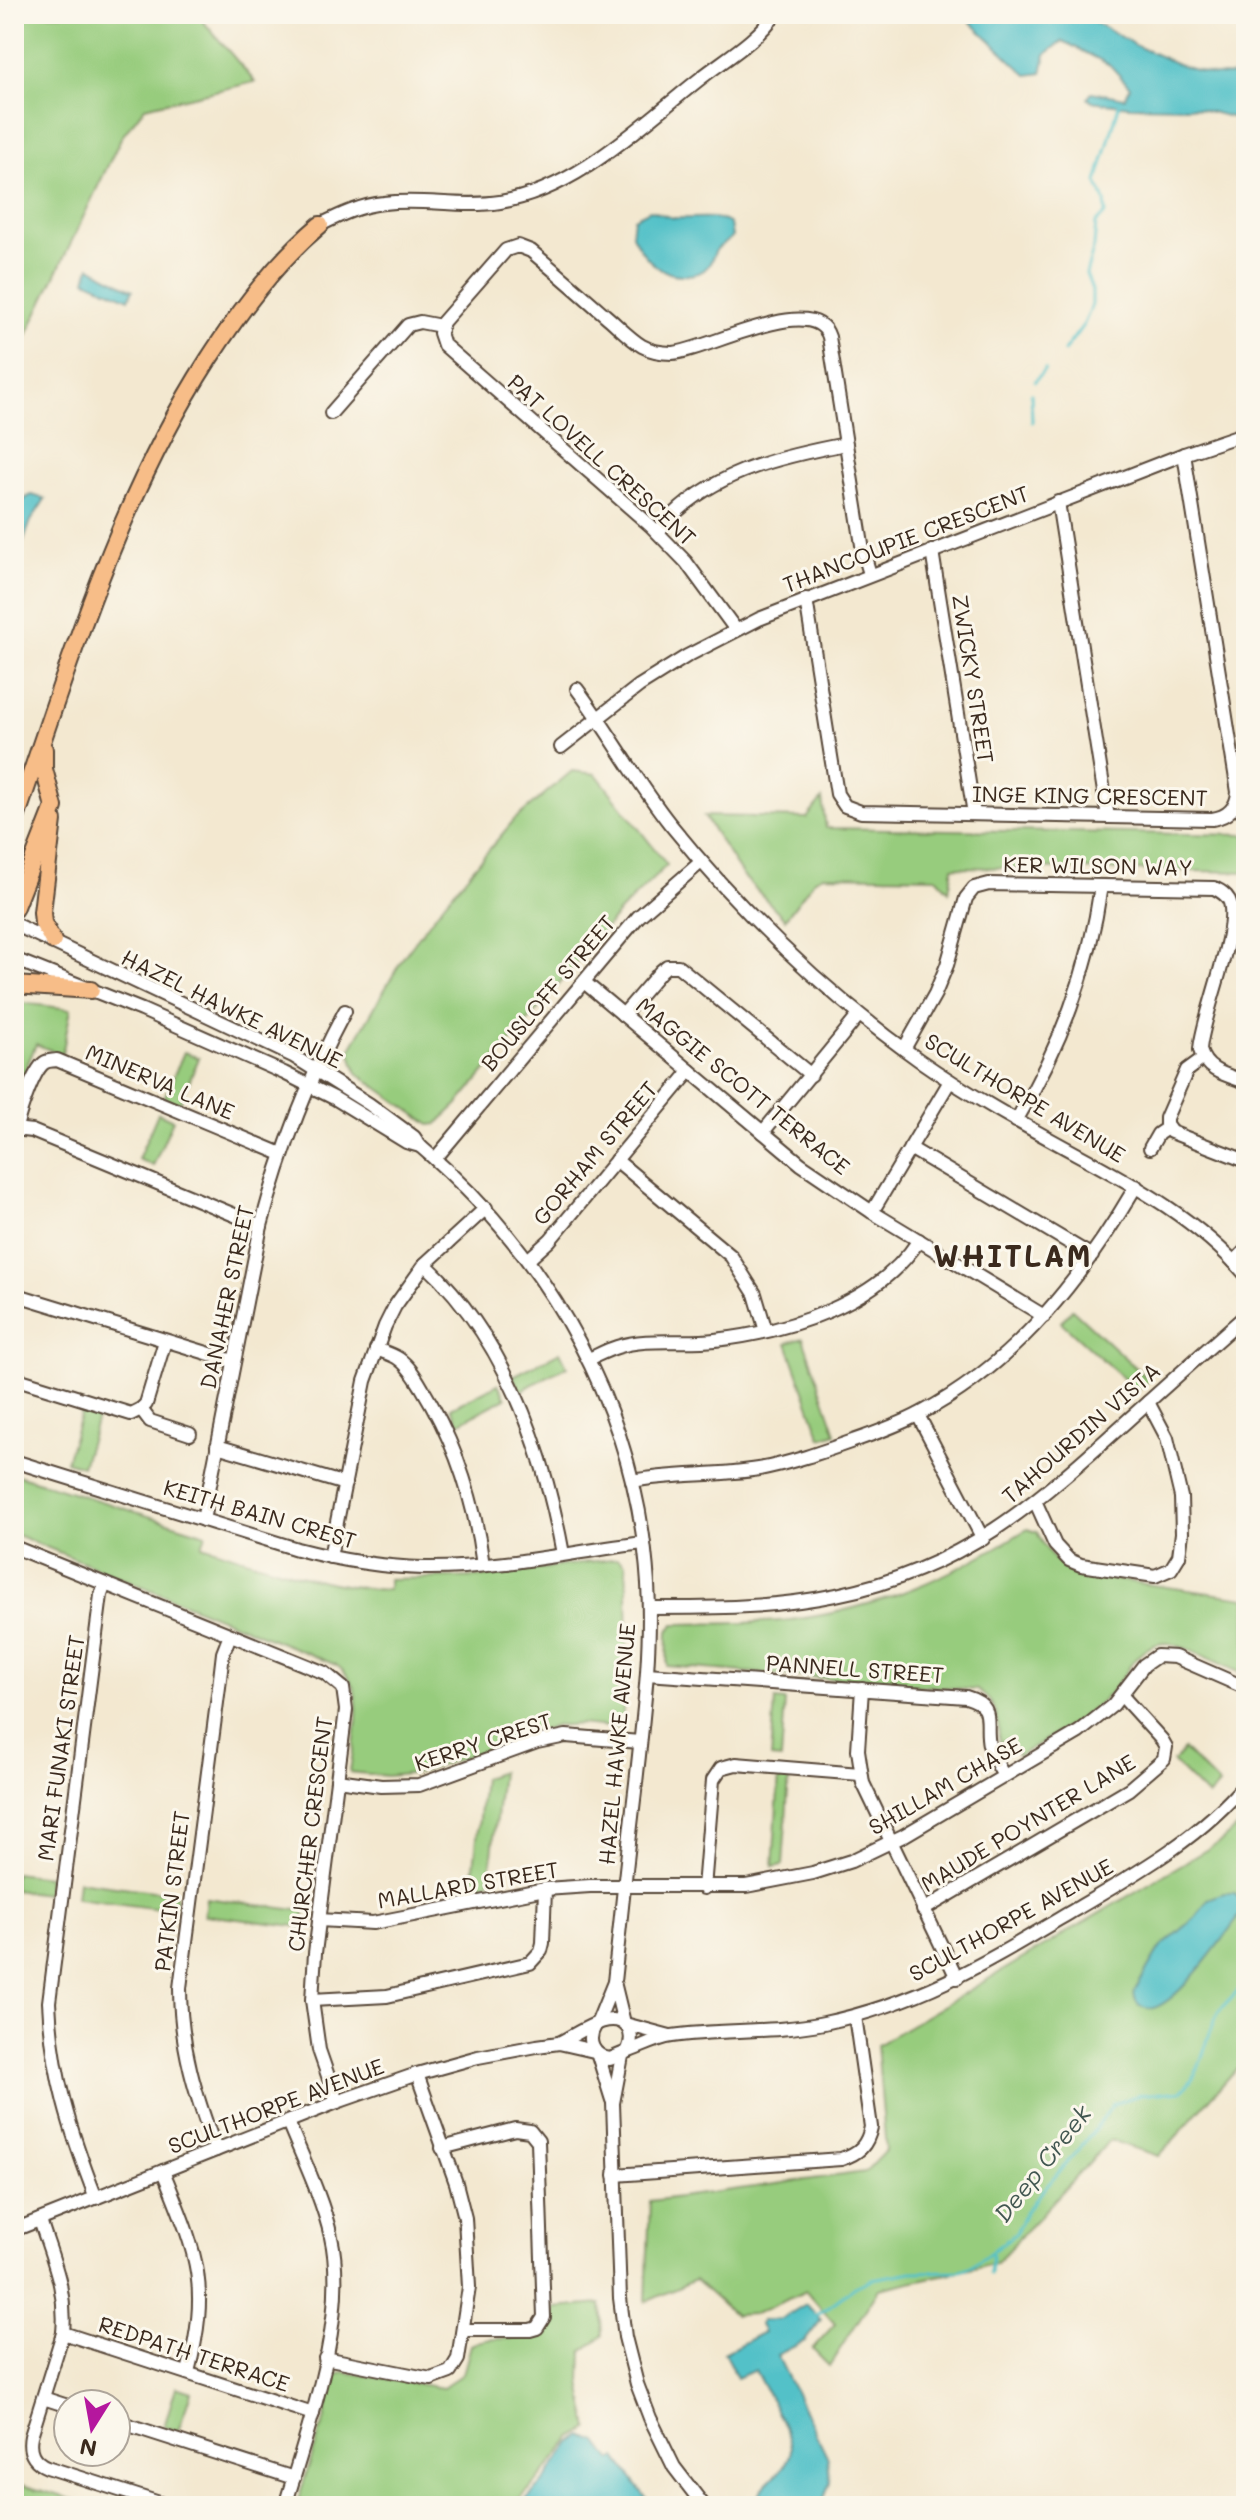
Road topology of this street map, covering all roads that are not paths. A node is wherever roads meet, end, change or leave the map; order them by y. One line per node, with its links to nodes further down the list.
1 (775, 14): 2 (street)
2 (320, 225): 16 (main road)
3 (441, 326): 4 (street); 6 (street); 9 (street, PAT LOVELL CRESCENT)
4 (331, 413)
5 (1246, 433): 7 (street, THANCOUPIE CRESCENT)
6 (846, 444): 9 (street); 11 (street)
7 (1184, 454): 8 (street, THANCOUPIE CRESCENT); 20 (street, INGE KING CRESCENT)
8 (1058, 502): 10 (street, THANCOUPIE CRESCENT); 20 (street)
9 (658, 532): 13 (street, PAT LOVELL CRESCENT)
10 (932, 551): 11 (street, THANCOUPIE CRESCENT); 19 (street, ZWICKY STREET)
11 (870, 574): 12 (street, THANCOUPIE CRESCENT)
12 (806, 599): 13 (street, THANCOUPIE CRESCENT); 19 (street, INGE KING CRESCENT)
13 (736, 630): 15 (street, THANCOUPIE CRESCENT)
14 (577, 689): 15 (street, SCULTHORPE AVENUE)
15 (599, 718): 17 (street, THANCOUPIE CRESCENT); 22 (street, SCULTHORPE AVENUE)
16 (46, 731): 18 (main road); 21 (main road)
17 (561, 747)
18 (54, 807): 24 (main road); 26 (main road)
19 (974, 814): 20 (street, INGE KING CRESCENT)
20 (1108, 817)
21 (14, 824)
22 (701, 862): 28 (street, BOUSLOFF STREET); 33 (street, SCULTHORPE AVENUE)
23 (1101, 886): 34 (street, KER WILSON WAY); 35 (street, KER WILSON WAY); 42 (street)
24 (14, 909)
25 (14, 924): 26 (street, HAZEL HAWKE AVENUE)
26 (53, 941): 36 (street, HAZEL HAWKE AVENUE)
27 (14, 959): 30 (street, HAZEL HAWKE AVENUE)
28 (584, 982): 32 (street, MAGGIE SCOTT TERRACE); 50 (street, BOUSLOFF STREET)
29 (14, 985): 30 (main road)
30 (91, 990): 41 (street, HAZEL HAWKE AVENUE)
31 (345, 1011): 36 (street, DANAHER STREET)
32 (623, 1015): 37 (street, MAGGIE SCOTT TERRACE); 38 (street)
33 (859, 1015): 34 (street, SCULTHORPE AVENUE); 38 (street)
34 (904, 1049): 39 (street, SCULTHORPE AVENUE)
35 (1202, 1059): 40 (street); 43 (street)
36 (316, 1069): 41 (street, DANAHER STREET); 46 (street, HAZEL HAWKE AVENUE)
37 (690, 1071): 45 (street, MAGGIE SCOTT TERRACE); 51 (street, GORHAM STREET)
38 (811, 1075): 45 (street)
39 (950, 1081): 42 (street, SCULTHORPE AVENUE); 47 (street)
40 (1246, 1082)
41 (308, 1086): 46 (street, HAZEL HAWKE AVENUE); 49 (street, DANAHER STREET)
42 (1016, 1121): 53 (street, SCULTHORPE AVENUE)
43 (1167, 1128): 48 (street); 52 (street)
44 (15, 1129): 49 (street, MINERVA LANE); 56 (street)
45 (763, 1132): 55 (street, MAGGIE SCOTT TERRACE)
46 (420, 1146): 50 (street, HAZEL HAWKE AVENUE)
47 (910, 1148): 55 (street); 59 (street)
48 (1150, 1148)
49 (282, 1154): 56 (street, DANAHER STREET)
50 (435, 1159): 54 (street, HAZEL HAWKE AVENUE)
51 (616, 1160): 60 (street, GORHAM STREET); 67 (street)
52 (1246, 1161)
53 (1136, 1186): 59 (street); 61 (street, SCULTHORPE AVENUE)
54 (486, 1208): 60 (street, HAZEL HAWKE AVENUE); 62 (street)
55 (872, 1212): 57 (street, MAGGIE SCOTT TERRACE)
56 (261, 1226): 71 (street, DANAHER STREET)
57 (919, 1240): 66 (street, MAGGIE SCOTT TERRACE); 67 (street)
58 (1246, 1250): 61 (street)
59 (1092, 1256): 66 (street)
60 (529, 1259): 70 (street, HAZEL HAWKE AVENUE)
61 (1234, 1262): 63 (street, SCULTHORPE AVENUE)
62 (425, 1264): 69 (street); 86 (street)
63 (1246, 1275)
64 (14, 1294): 68 (street)
65 (1246, 1315): 73 (street, TAHOURDIN VISTA)
66 (1044, 1316): 75 (street)
67 (766, 1331): 70 (street)
68 (165, 1341): 71 (street); 74 (street)
69 (376, 1349): 80 (street); 88 (street)
70 (589, 1359): 79 (street, HAZEL HAWKE AVENUE)
71 (233, 1361): 77 (street, DANAHER STREET)
72 (14, 1378): 74 (street)
73 (1148, 1402): 81 (street, TAHOURDIN VISTA); 81 (street)
74 (141, 1409): 76 (street)
75 (918, 1415): 79 (street); 83 (street)
76 (190, 1434)
77 (217, 1446): 80 (street); 82 (street, DANAHER STREET)
78 (14, 1461): 82 (street, KEITH BAIN CREST)
79 (632, 1481): 84 (street, HAZEL HAWKE AVENUE)
80 (345, 1484): 87 (street)
81 (1036, 1503): 83 (street, TAHOURDIN VISTA)
82 (203, 1520): 87 (street, KEITH BAIN CREST)
83 (983, 1539): 90 (street, TAHOURDIN VISTA)
84 (643, 1543): 86 (street, KEITH BAIN CREST); 90 (street, HAZEL HAWKE AVENUE)
85 (14, 1547): 89 (street, CHURCHER CRESCENT)
86 (563, 1554): 88 (street, KEITH BAIN CREST)
87 (330, 1557): 88 (street, KEITH BAIN CREST)
88 (483, 1565)
89 (105, 1584): 91 (street, CHURCHER CRESCENT); 125 (street, MARI FUNAKI STREET)
90 (649, 1608): 92 (street, HAZEL HAWKE AVENUE)
91 (230, 1635): 99 (street, CHURCHER CRESCENT); 122 (street, PATKIN STREET)
92 (647, 1674): 94 (street, PANNELL STREET); 96 (street, HAZEL HAWKE AVENUE)
93 (1246, 1688): 95 (street, SHILLAM CHASE)
94 (862, 1689): 97 (street); 98 (street, PANNELL STREET)
95 (1122, 1696): 98 (street, SHILLAM CHASE); 105 (street, MAUDE POYNTER LANE)
96 (640, 1742): 99 (street, KERRY CREST); 102 (street, HAZEL HAWKE AVENUE)
97 (860, 1774): 101 (street); 103 (street)
98 (1004, 1776): 101 (street, SHILLAM CHASE)
99 (337, 1780): 106 (street, CHURCHER CRESCENT)
100 (1246, 1783): 107 (street, SCULTHORPE AVENUE)
101 (890, 1842): 103 (street, SHILLAM CHASE); 105 (street)
102 (624, 1886): 103 (street, SHILLAM CHASE); 104 (street, MALLARD STREET); 108 (street, HAZEL HAWKE AVENUE)
103 (704, 1888)
104 (545, 1889): 106 (street, MALLARD STREET); 109 (street)
105 (923, 1910): 107 (street)
106 (319, 1920): 109 (street, CHURCHER CRESCENT)
107 (957, 1978): 110 (street, SCULTHORPE AVENUE)
108 (614, 1982): 111 (street, HAZEL HAWKE AVENUE); 112 (street, HAZEL HAWKE AVENUE)
109 (312, 2000): 118 (street, CHURCHER CRESCENT)
110 (855, 2016): 113 (street, SCULTHORPE AVENUE); 124 (street)
111 (625, 2024): 112 (street); 113 (street, SCULTHORPE AVENUE); 116 (street)
112 (596, 2025): 114 (street, SCULTHORPE AVENUE); 115 (street)
113 (670, 2036): 116 (street, SCULTHORPE AVENUE)
114 (559, 2043): 115 (street, SCULTHORPE AVENUE); 117 (street, SCULTHORPE AVENUE)
115 (596, 2053): 116 (street); 119 (street)
116 (624, 2054): 119 (street)
117 (417, 2074): 118 (street, SCULTHORPE AVENUE); 121 (street)
118 (337, 2102): 120 (street, SCULTHORPE AVENUE)
119 (613, 2103): 124 (street)
120 (288, 2122): 122 (street, SCULTHORPE AVENUE); 130 (street)
121 (442, 2148): 128 (street); 128 (street)
122 (216, 2150): 123 (street, SCULTHORPE AVENUE)
123 (163, 2171): 125 (street, SCULTHORPE AVENUE); 131 (street)
124 (615, 2175): 139 (street)
125 (96, 2198): 126 (street, SCULTHORPE AVENUE)
126 (40, 2220): 127 (street, SCULTHORPE AVENUE); 129 (street)
127 (14, 2230)
128 (464, 2330): 130 (street)
129 (63, 2333): 131 (street, REDPATH TERRACE); 132 (street)
130 (325, 2358): 134 (street)
131 (188, 2372): 134 (street, REDPATH TERRACE)
132 (43, 2398): 133 (street); 137 (street)
133 (52, 2401)
134 (313, 2414): 136 (street)
135 (132, 2426): 136 (street)
136 (294, 2478): 138 (street)
137 (169, 2506)
138 (285, 2506)
139 (704, 2506)

